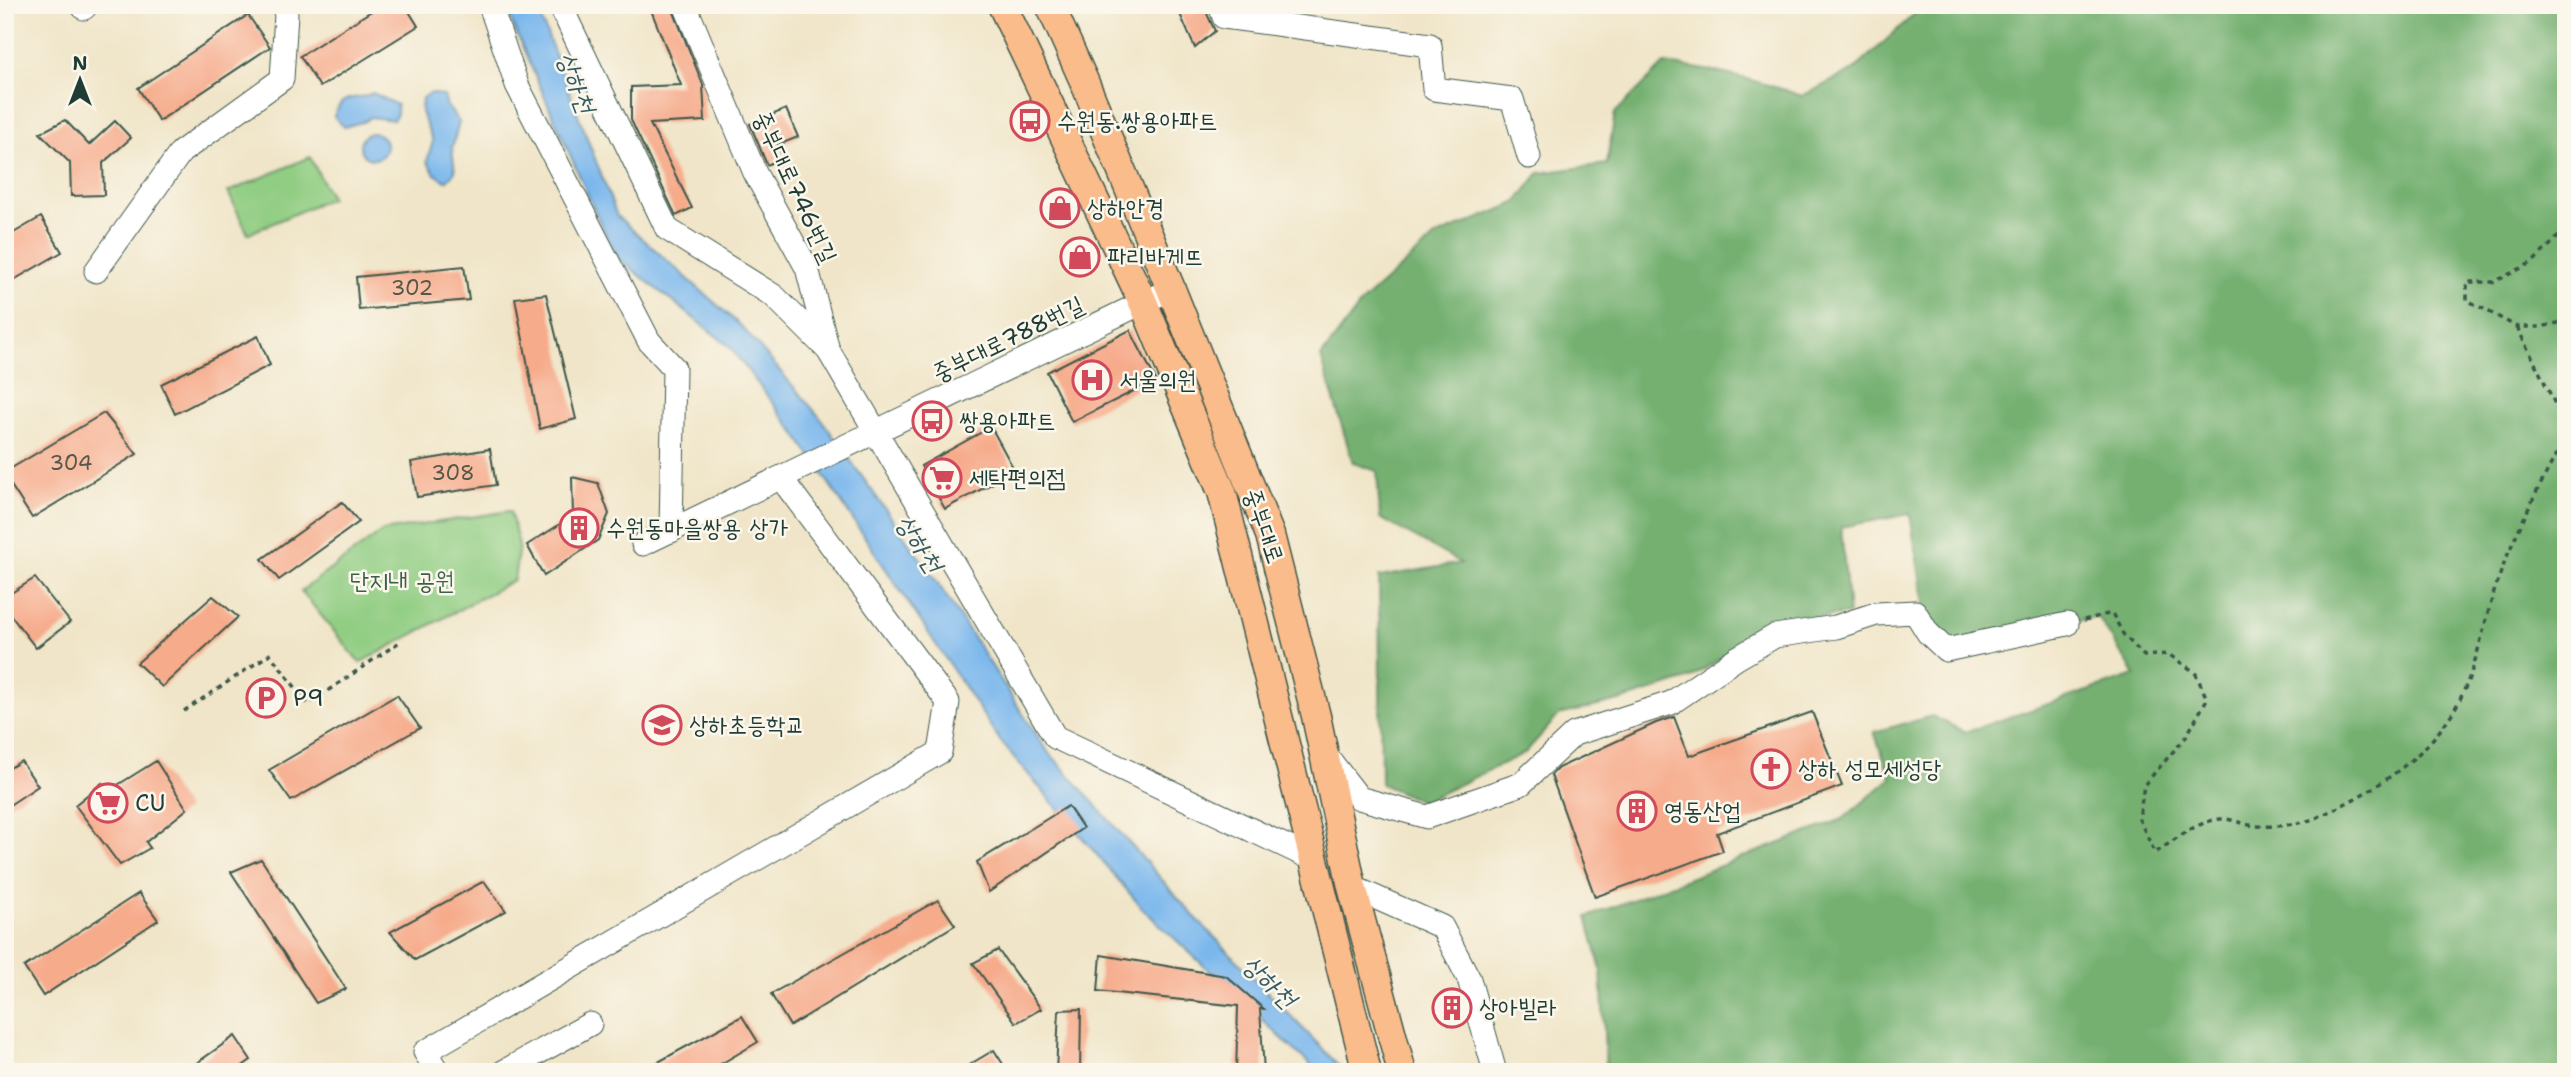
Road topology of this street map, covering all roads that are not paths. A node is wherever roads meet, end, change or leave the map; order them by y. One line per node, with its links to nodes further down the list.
1 (282, 5): 9 (street)
2 (491, 5): 15 (street)
3 (560, 5): 12 (street)
4 (685, 5): 12 (street, 중부대로746번길)
5 (1002, 5): 11 (main road, 중부대로)
6 (1050, 5): 10 (main road, 중부대로)
7 (1220, 5): 8 (street)
8 (1529, 157)
9 (96, 271)
10 (1171, 289): 11 (street, 중부대로788번길); 18 (main road, 중부대로)
11 (1143, 302): 13 (street, 중부대로788번길); 21 (main road, 중부대로)
12 (828, 350): 13 (street, 중부대로746번길)
13 (873, 435): 14 (street, 중부대로788번길); 21 (street)
14 (781, 478): 15 (street); 24 (street)
15 (671, 531): 16 (street)
16 (643, 544)
17 (2067, 624): 19 (street)
18 (1324, 752): 19 (street); 20 (main road, 중부대로)
19 (1359, 798): 20 (street)
20 (1345, 853): 22 (main road, 중부대로)
21 (1315, 860): 26 (main road, 중부대로)
22 (1352, 887): 27 (main road, 중부대로); 28 (street)
23 (590, 1024): 25 (street)
24 (438, 1072)
25 (503, 1072)
26 (1367, 1072)
27 (1402, 1072)
28 (1495, 1072)

